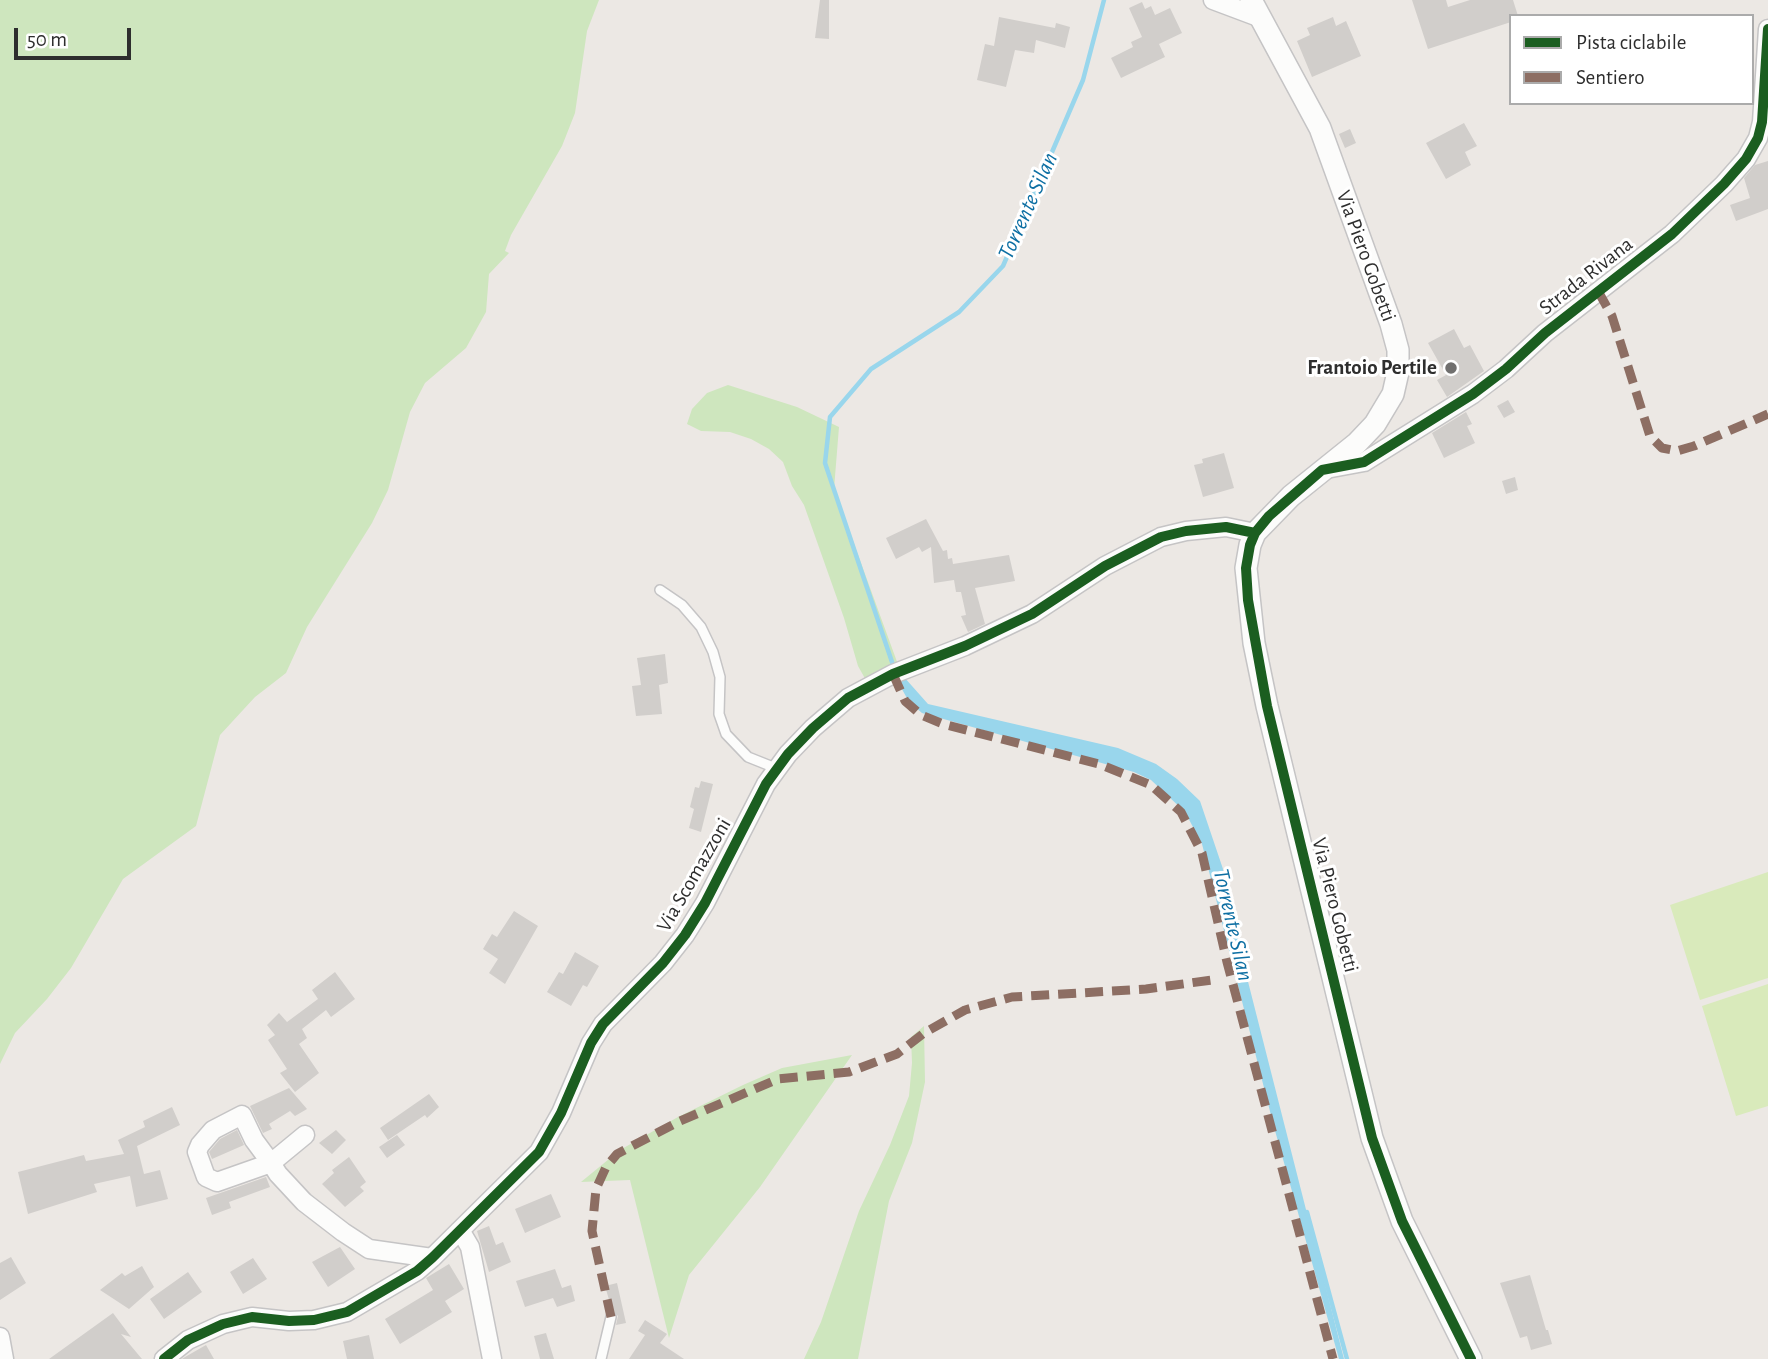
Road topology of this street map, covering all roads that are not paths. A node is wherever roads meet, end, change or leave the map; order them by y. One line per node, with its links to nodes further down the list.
1 (1213, 0): 2 (street)
2 (1256, 9): 4 (street, Via Piero Gobetti)
3 (1768, 29): 4 (street, Strada Rivana)
4 (1322, 470): 5 (street, Via Piero Gobetti)
5 (1255, 533): 7 (street, Via Scomazzoni); 17 (street, Via Piero Gobetti)
6 (660, 590): 7 (lane)
7 (778, 768): 9 (street, Via Scomazzoni)
8 (305, 1135): 10 (street)
9 (460, 1230): 10 (street, Via Scomazzoni); 15 (street)
10 (432, 1258): 14 (street, Via Scomazzoni)
11 (611, 1317): 16 (lane)
12 (0, 1337): 13 (street)
13 (4, 1359)
14 (164, 1359)
15 (492, 1359)
16 (601, 1359)
17 (1471, 1359)

